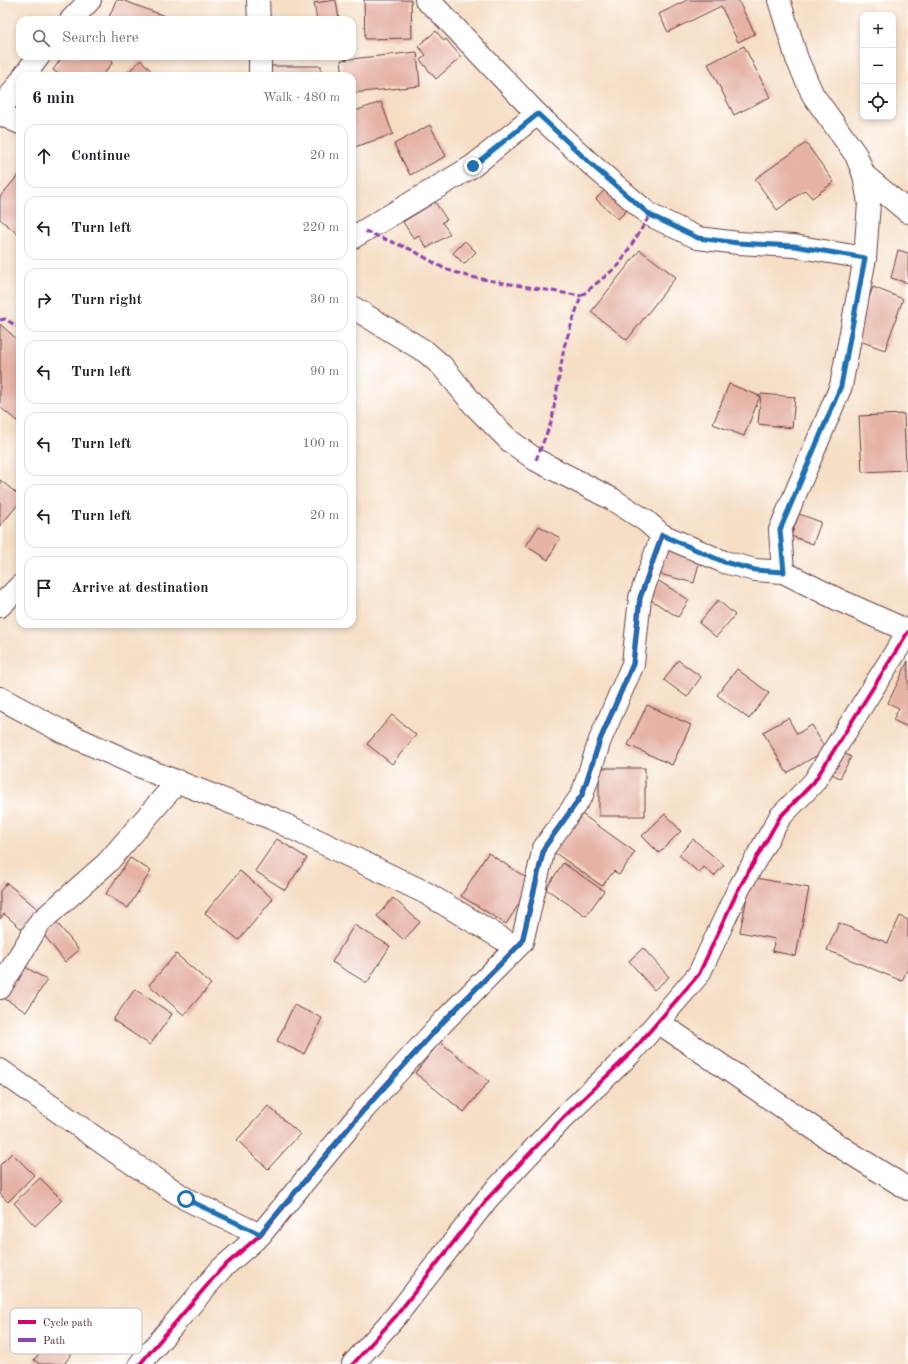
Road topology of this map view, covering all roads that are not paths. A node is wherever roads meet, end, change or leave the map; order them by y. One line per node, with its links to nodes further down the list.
1 (90, 0): 5 (street)
2 (258, 0): 6 (street)
3 (426, 0): 12 (street)
4 (779, 0): 14 (street)
5 (75, 16)
6 (259, 16)
7 (36, 60): 9 (street)
8 (260, 60): 10 (street)
9 (27, 72)
10 (260, 72)
11 (16, 93): 13 (street)
12 (538, 114): 16 (street); 17 (street)
13 (6, 119)
14 (864, 175): 15 (street); 17 (street)
15 (908, 212)
16 (356, 236)
17 (865, 258): 20 (street)
18 (356, 309): 19 (street)
19 (662, 535): 20 (street); 26 (street)
20 (784, 572): 23 (street)
21 (16, 590): 22 (street)
22 (1, 604)
23 (908, 632): 28 (street)
24 (0, 698): 25 (street)
25 (178, 781): 26 (street); 27 (street)
26 (516, 948): 31 (street)
27 (0, 988)
28 (658, 1022): 30 (street); 33 (street)
29 (0, 1070): 31 (street)
30 (908, 1189)
31 (260, 1234): 32 (street)
32 (140, 1364)
33 (353, 1364)

